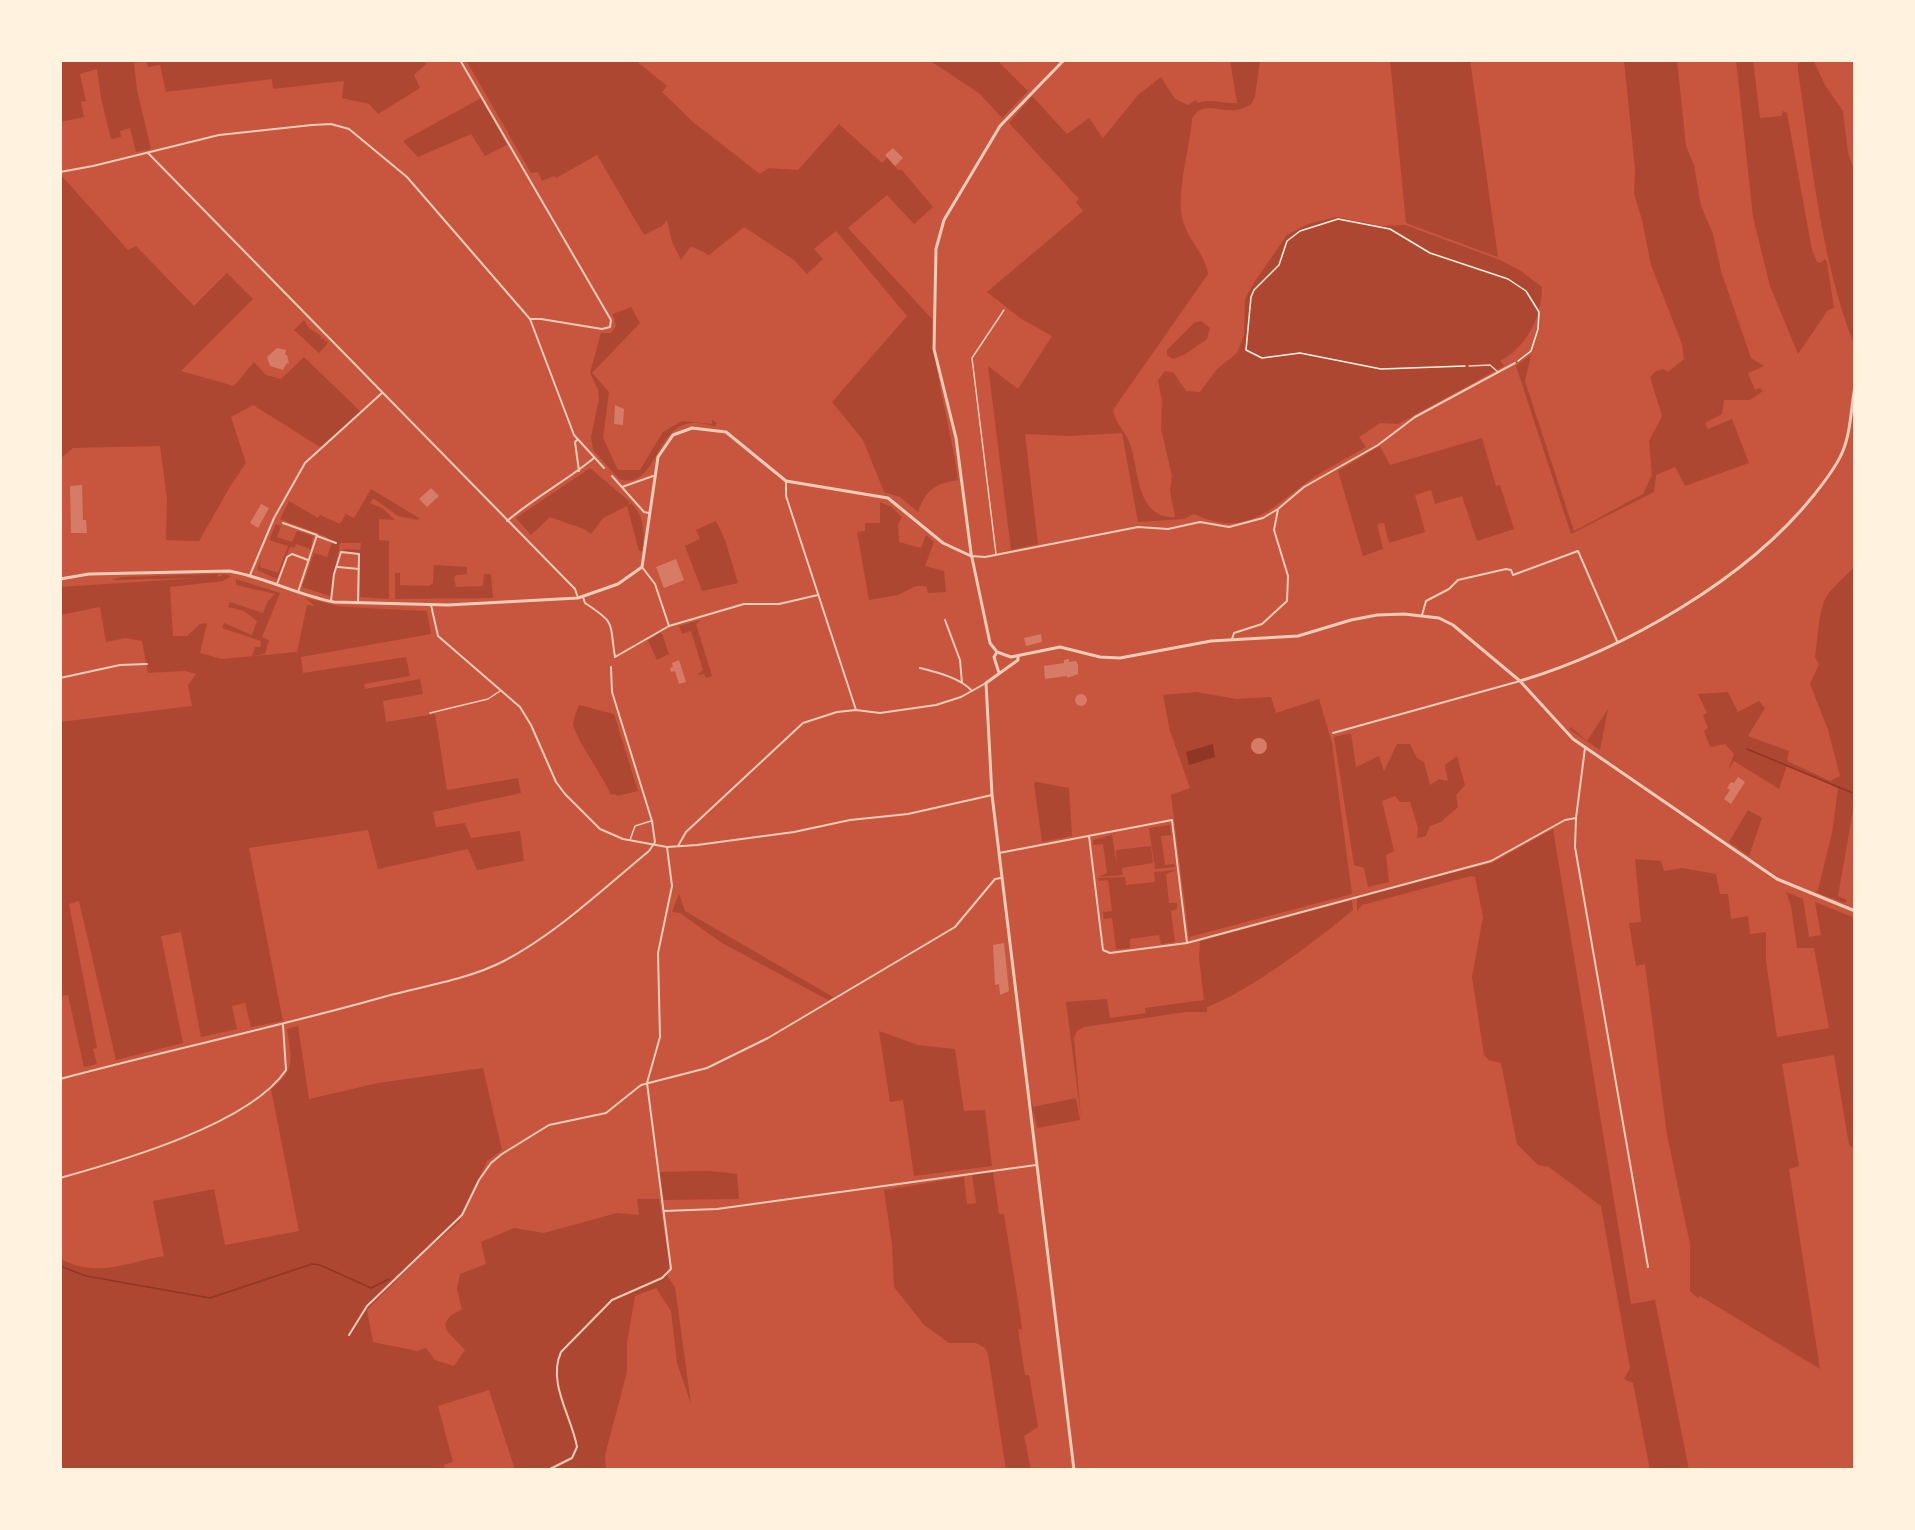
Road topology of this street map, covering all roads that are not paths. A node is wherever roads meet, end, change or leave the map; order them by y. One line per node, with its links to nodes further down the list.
1 (460, 60): 6 (street)
2 (1064, 60): 27 (street)
3 (148, 153): 4 (street); 6 (street); 11 (street)
4 (60, 171)
5 (1004, 310): 26 (lane)
6 (530, 320): 12 (street)
7 (1515, 363): 9 (street)
8 (1469, 366): 9 (lane)
9 (1498, 372): 20 (street)
10 (1855, 386): 46 (street)
11 (382, 393): 22 (street); 32 (street)
12 (577, 440): 13 (street); 15 (street)
13 (594, 458): 14 (street); 15 (street)
14 (604, 468)
15 (579, 471): 22 (street)
16 (612, 476): 19 (street)
17 (653, 476): 18 (street); 19 (street); 21 (street)
18 (786, 481): 27 (street); 36 (street)
19 (622, 487): 21 (street)
20 (1278, 509): 26 (street); 45 (street)
21 (649, 513): 30 (street)
22 (507, 520): 38 (street)
23 (283, 523): 24 (street)
24 (317, 536): 25 (street); 28 (street)
25 (336, 543)
26 (997, 555): 27 (street)
27 (971, 556): 47 (street)
28 (308, 560): 34 (street); 35 (street)
29 (338, 567): 31 (street); 31 (street); 39 (street)
30 (642, 567): 37 (street); 44 (street)
31 (359, 569): 40 (street)
32 (250, 574): 33 (street); 34 (street)
33 (60, 579)
34 (277, 584): 35 (street)
35 (298, 592): 39 (street)
36 (818, 595): 44 (street); 59 (street)
37 (583, 597): 38 (street); 44 (street)
38 (578, 598): 41 (street)
39 (331, 601): 40 (street)
40 (358, 603): 41 (street)
41 (431, 605): 57 (street)
42 (1422, 615): 45 (street); 46 (street); 54 (street)
43 (945, 620): 56 (street)
44 (669, 626)
45 (1232, 639): 48 (street)
46 (1617, 641): 54 (street)
47 (997, 652): 48 (street); 52 (street)
48 (1018, 656): 52 (street)
49 (147, 664): 53 (street)
50 (611, 667): 65 (street)
51 (920, 669): 56 (street)
52 (999, 674): 55 (street)
53 (60, 678)
54 (1520, 681): 61 (street); 62 (street)
55 (986, 682): 58 (street); 63 (street)
56 (962, 684): 58 (street)
57 (500, 690): 60 (lane); 67 (street)
58 (972, 691): 59 (street)
59 (856, 710): 69 (street)
60 (429, 713)
61 (1333, 733)
62 (1585, 748): 64 (street); 73 (street)
63 (992, 795): 69 (street); 71 (street)
64 (1576, 818): 74 (street); 81 (street)
65 (652, 821): 67 (lane); 68 (street)
66 (1089, 836): 71 (street); 74 (street); 74 (street)
67 (630, 841): 68 (street)
68 (654, 845): 70 (street); 75 (street)
69 (678, 846): 70 (street)
70 (667, 847): 77 (street)
71 (999, 853): 72 (street)
72 (1001, 878): 77 (street); 78 (street)
73 (1855, 911)
74 (1187, 943)
75 (283, 1025): 76 (street); 79 (street)
76 (60, 1079)
77 (647, 1083): 80 (street); 82 (street)
78 (1036, 1165): 80 (street); 84 (street)
79 (60, 1178)
80 (664, 1210): 83 (street)
81 (1648, 1267)
82 (349, 1335)
83 (548, 1470)
84 (1074, 1470)

